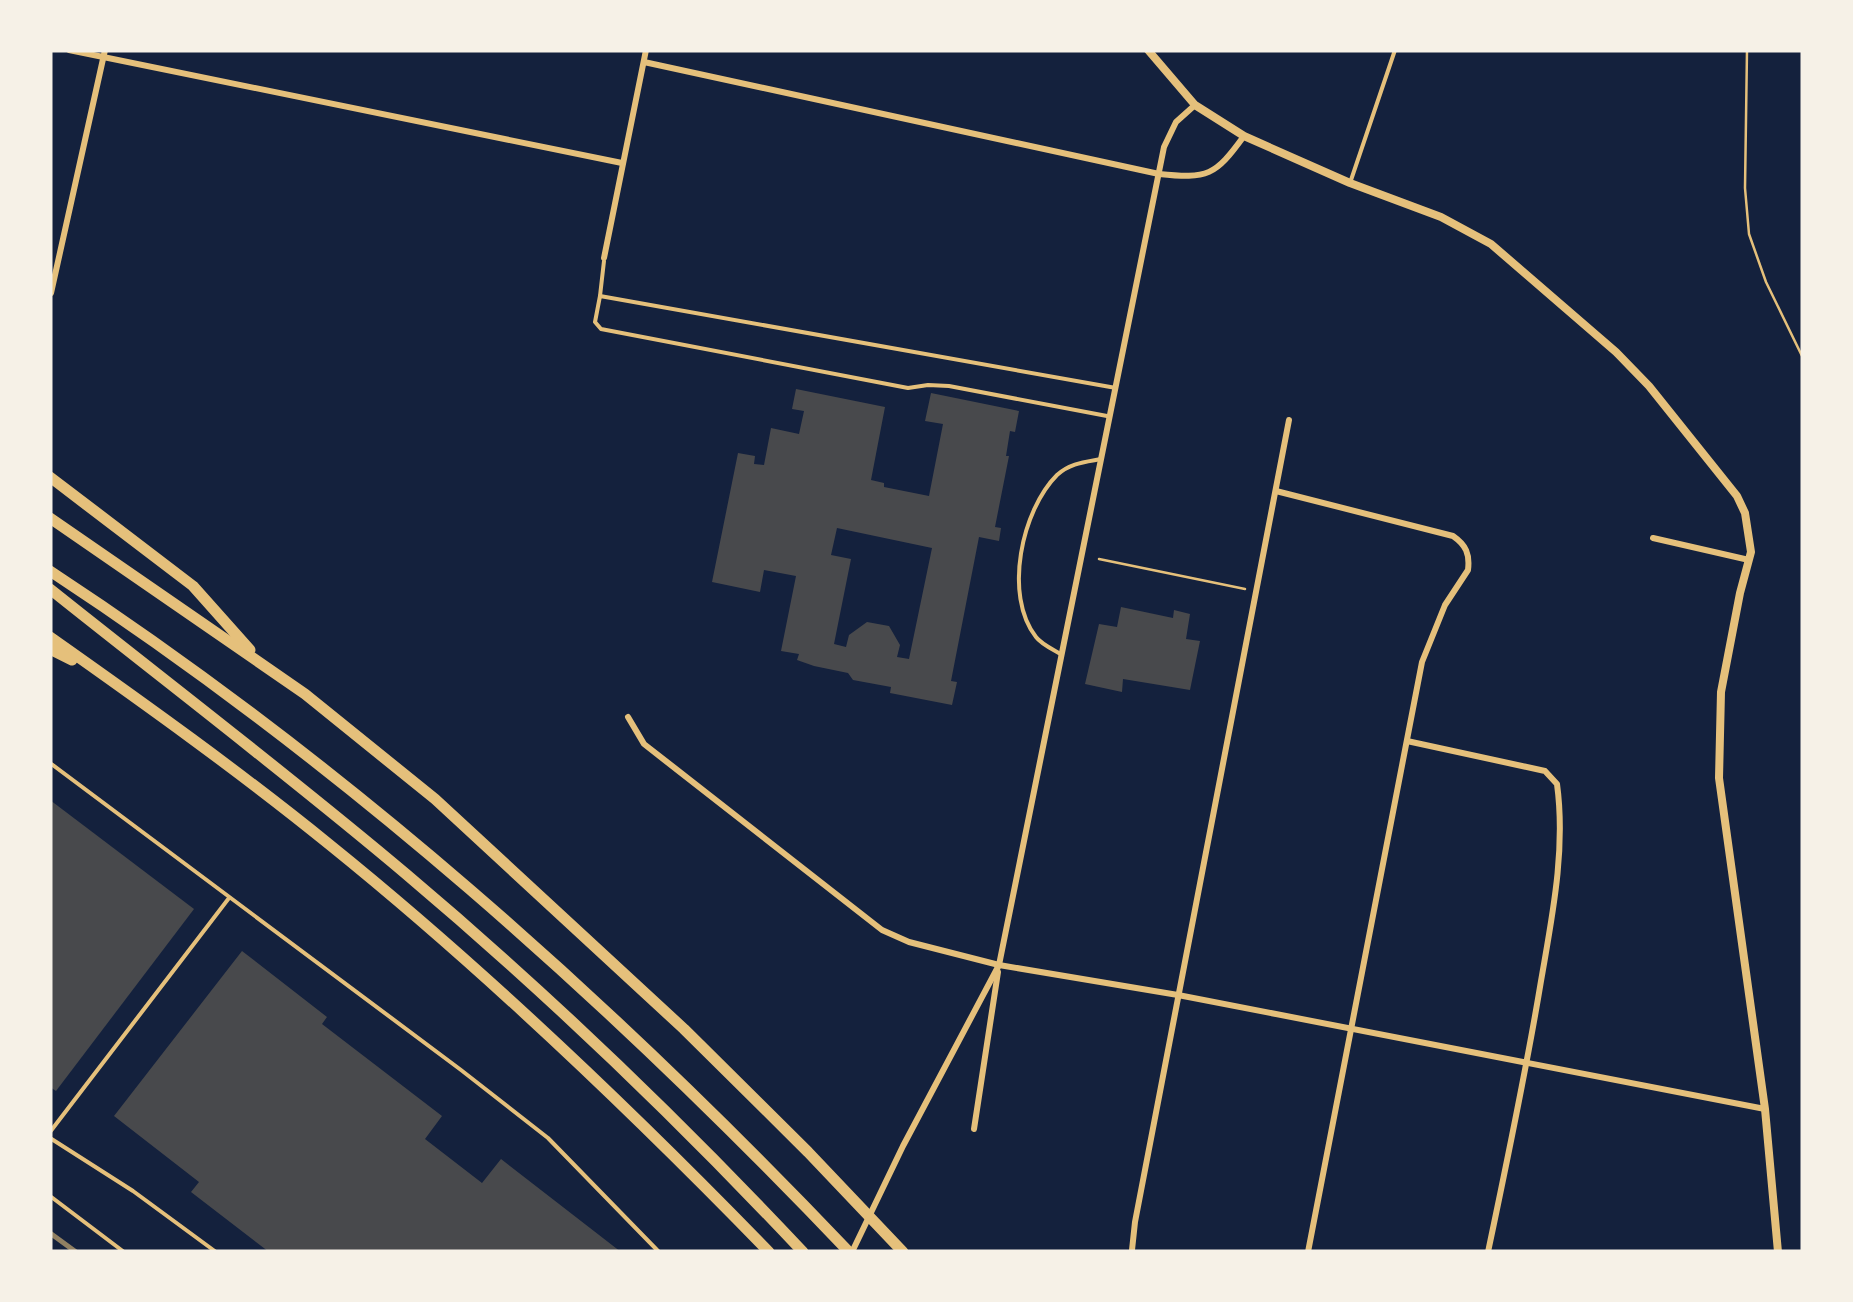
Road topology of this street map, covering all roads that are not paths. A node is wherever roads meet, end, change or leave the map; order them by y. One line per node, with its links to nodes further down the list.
1 (69, 50): 5 (street)
2 (646, 50): 6 (street)
3 (1148, 50): 7 (street)
4 (1395, 50): 11 (lane)
5 (104, 54): 9 (street); 13 (street)
6 (644, 62): 9 (street); 10 (street)
7 (1195, 105): 8 (street); 10 (street)
8 (1244, 136): 10 (street); 11 (street)
9 (622, 164): 12 (street)
10 (1158, 174): 15 (street)
11 (1350, 183): 23 (street)
12 (604, 258): 14 (lane)
13 (51, 293)
14 (600, 296): 15 (lane); 16 (lane)
15 (1116, 388): 16 (street)
16 (1110, 417): 18 (street)
17 (1288, 420): 20 (street)
18 (1101, 459): 28 (street); 28 (lane)
19 (50, 477): 29 (highway)
20 (1276, 491): 32 (street); 36 (street)
21 (50, 518): 29 (highway)
22 (1653, 538): 23 (street)
23 (1750, 560): 39 (street)
24 (50, 571): 49 (highway)
25 (50, 589): 48 (highway)
26 (50, 637): 30 (highway)
27 (50, 649): 30 (highway)
28 (1062, 655): 35 (street)
29 (262, 665): 50 (highway)
30 (103, 675): 47 (highway)
31 (628, 718): 35 (street)
32 (1407, 741): 37 (street); 38 (street)
33 (50, 763): 34 (lane)
34 (230, 896): 41 (lane); 46 (lane)
35 (998, 966): 36 (street); 40 (street); 49 (street)
36 (1178, 995): 37 (street); 43 (street)
37 (1352, 1029): 38 (street); 51 (street)
38 (1527, 1063): 39 (street); 52 (street)
39 (1765, 1110): 53 (street)
40 (974, 1129)
41 (50, 1136): 45 (lane)
42 (50, 1196): 44 (lane)
43 (1132, 1250)
44 (124, 1252)
45 (216, 1252)
46 (659, 1252)
47 (769, 1252)
48 (803, 1252)
49 (850, 1252)
50 (903, 1252)
51 (1308, 1252)
52 (1488, 1252)
53 (1778, 1252)

